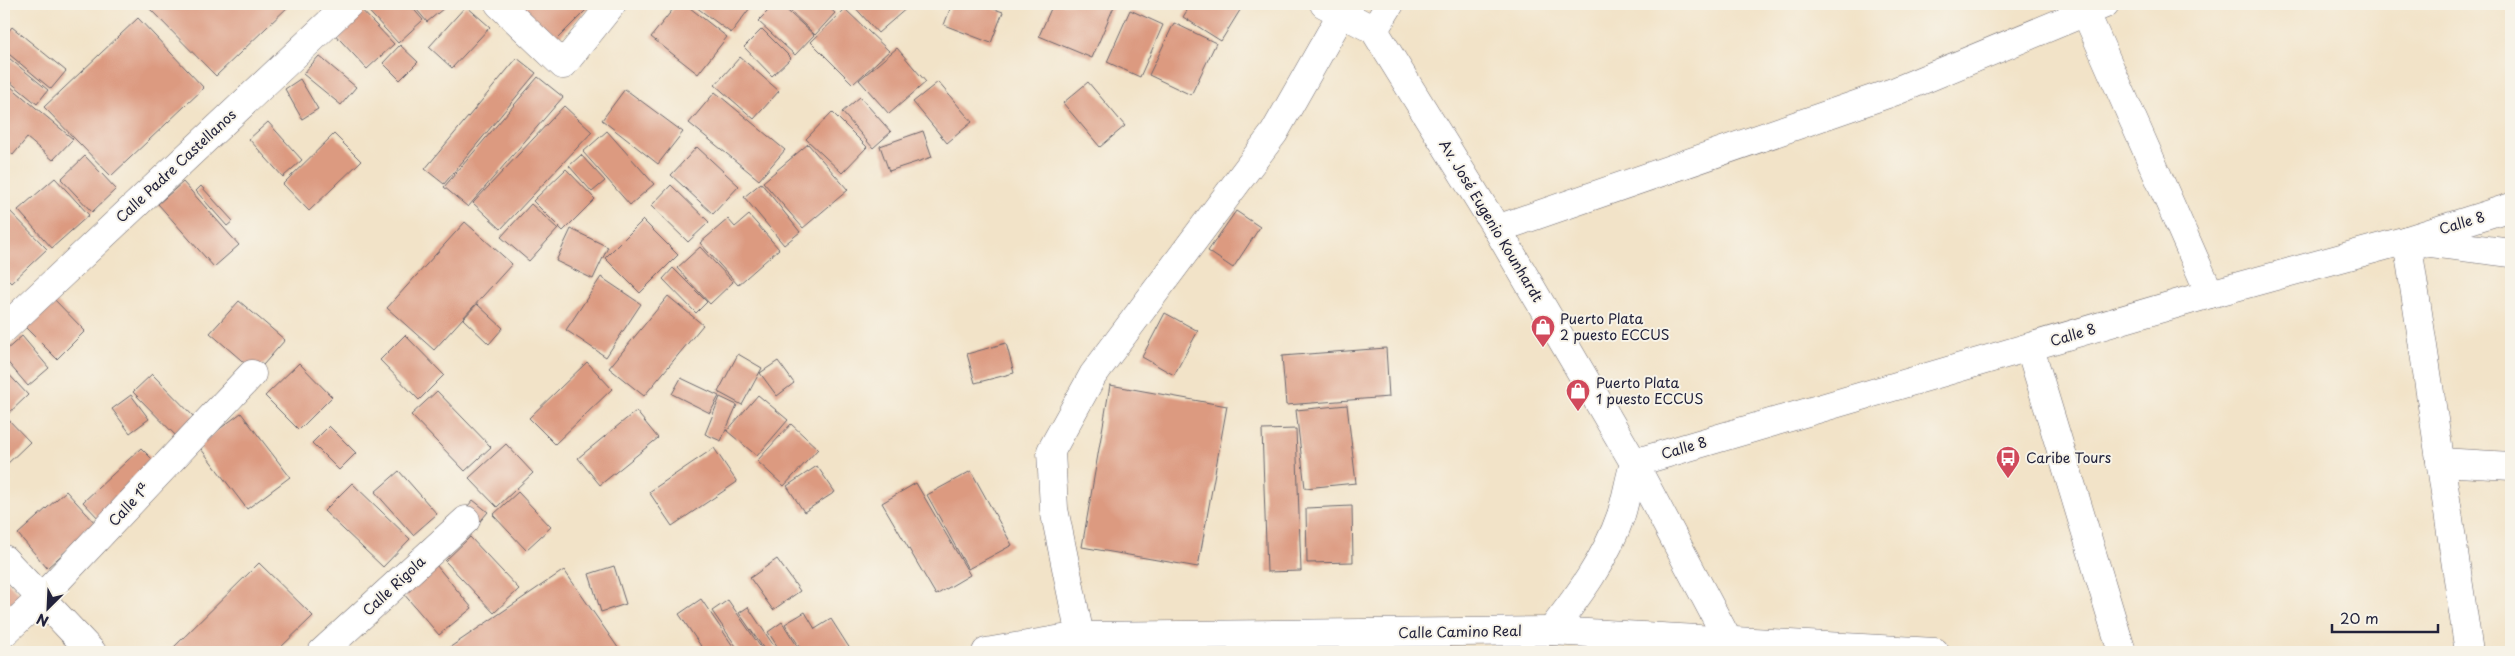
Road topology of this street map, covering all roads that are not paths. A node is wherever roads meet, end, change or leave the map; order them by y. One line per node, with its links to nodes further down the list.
1 (349, 4): 13 (street, Calle Padre Castellanos)
2 (499, 4): 3 (street)
3 (612, 4)
4 (1390, 4): 7 (street)
5 (1333, 8): 7 (street); 24 (street)
6 (2095, 8): 9 (street); 12 (street)
7 (1374, 30): 9 (street, Av. José Eugenio Kounhardt)
8 (2511, 208): 10 (street, Calle 8)
9 (1497, 229): 17 (street, Av. José Eugenio Kounhardt)
10 (2406, 240): 11 (street); 12 (street, Calle 8); 16 (street)
11 (2511, 252)
12 (2210, 294): 14 (street, Calle 8)
13 (4, 329)
14 (2030, 348): 17 (street, Calle 8); 31 (street)
15 (252, 374): 21 (street, Calle 1ª)
16 (2440, 462): 18 (street); 32 (street)
17 (1634, 463): 22 (street); 25 (street, Av. José Eugenio Kounhardt)
18 (2511, 466)
19 (466, 520): 28 (street, Calle Rigola)
20 (4, 559): 21 (street)
21 (40, 599): 23 (street, Calle 1ª); 27 (street)
22 (1551, 631): 24 (street, Calle Camino Real); 25 (street, Calle Camino Real)
23 (4, 632)
24 (1080, 636): 29 (street, Calle Camino Real)
25 (1728, 640): 26 (street, Calle Camino Real)
26 (1862, 650): 30 (street, Calle Camino Real)
27 (92, 652)
28 (322, 652)
29 (986, 652)
30 (1935, 652)
31 (2122, 652)
32 (2469, 652)

